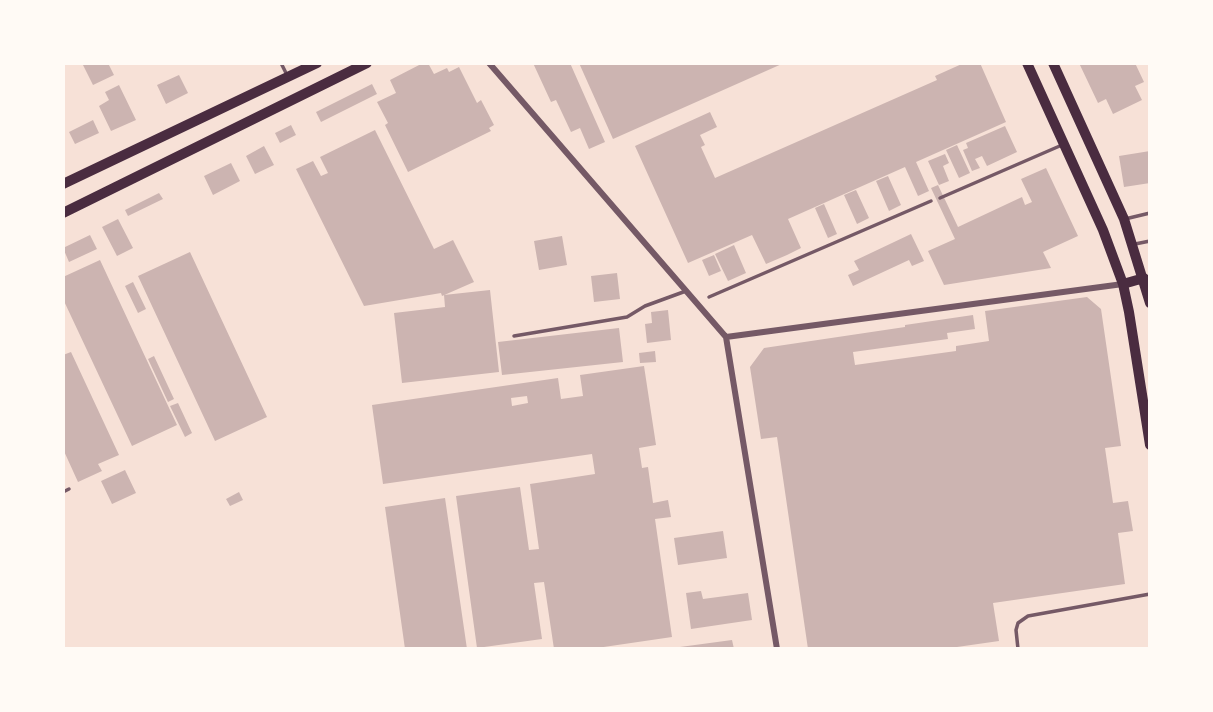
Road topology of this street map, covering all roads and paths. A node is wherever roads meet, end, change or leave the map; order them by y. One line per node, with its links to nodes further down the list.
1 (281, 63): 7 (lane)
2 (317, 63): 7 (main road)
3 (367, 63): 12 (main road)
4 (489, 63): 19 (street)
5 (1027, 63): 8 (main road)
6 (1052, 63): 14 (main road)
7 (288, 76): 9 (main road)
8 (1064, 145): 10 (lane); 18 (main road)
9 (63, 184)
10 (940, 198)
11 (931, 201): 20 (lane)
12 (63, 213)
13 (1150, 213): 14 (lane)
14 (1124, 219): 16 (main road)
15 (1150, 241): 16 (lane)
16 (1133, 244): 17 (main road)
17 (1144, 278): 18 (main road); 21 (main road)
18 (1123, 284): 23 (street); 24 (main road)
19 (686, 291): 22 (lane); 23 (street)
20 (709, 297)
21 (1150, 303)
22 (514, 336)
23 (726, 337): 28 (street)
24 (1150, 444)
25 (69, 489): 26 (lane)
26 (63, 492)
27 (1150, 594): 29 (lane)
28 (777, 649)
29 (1018, 649)

